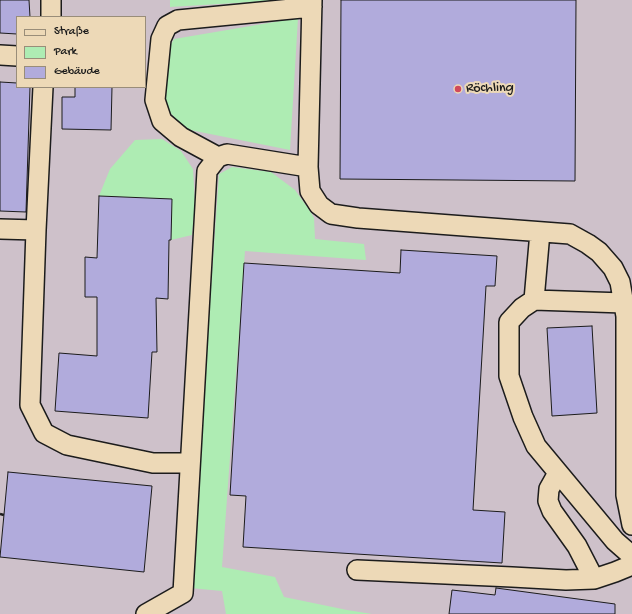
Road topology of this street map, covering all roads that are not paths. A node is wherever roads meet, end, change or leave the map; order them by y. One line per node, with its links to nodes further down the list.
1 (51, 0): 3 (lane)
2 (312, 4): 7 (lane); 8 (lane)
3 (51, 16)
4 (0, 55): 5 (lane)
5 (16, 56)
6 (43, 88): 10 (lane)
7 (218, 157): 8 (lane); 14 (lane)
8 (308, 167): 11 (lane)
9 (0, 229): 10 (lane)
10 (36, 230): 14 (lane)
11 (540, 232): 12 (lane); 13 (lane)
12 (534, 300): 13 (lane); 15 (lane)
13 (624, 303): 16 (lane)
14 (190, 463): 21 (lane)
15 (558, 473): 17 (lane); 20 (lane)
16 (632, 525)
17 (632, 556)
18 (632, 565): 20 (lane)
19 (357, 570): 20 (lane)
20 (594, 579)
21 (146, 614)

